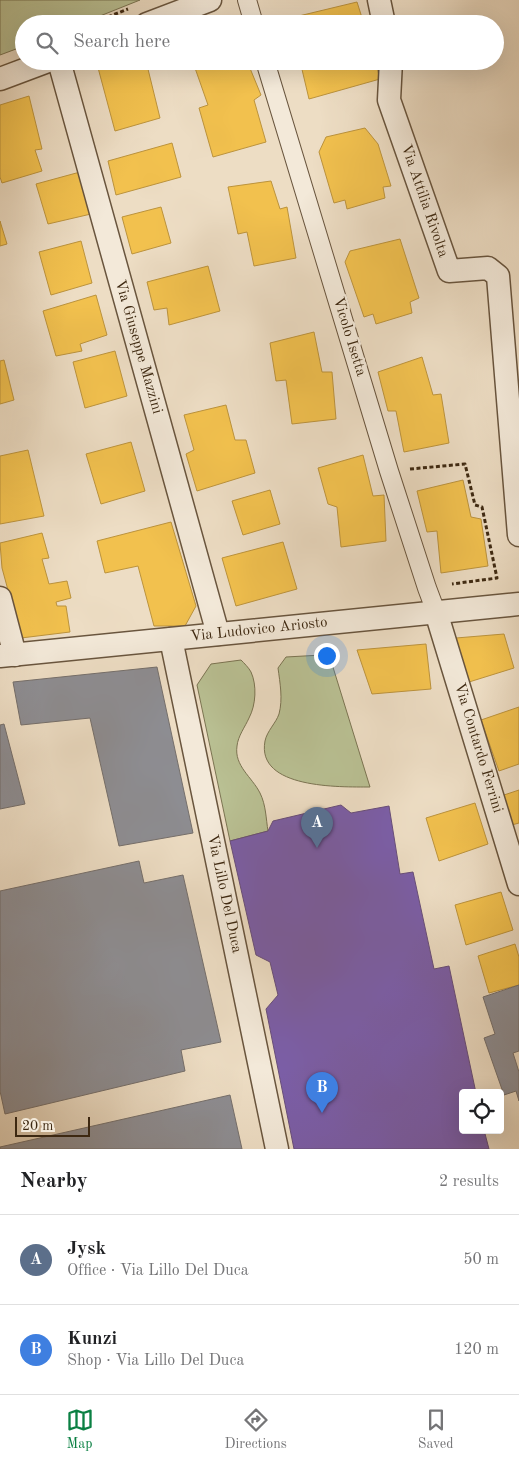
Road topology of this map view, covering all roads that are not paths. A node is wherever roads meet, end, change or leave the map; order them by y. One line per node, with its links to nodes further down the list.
1 (210, 0): 4 (street)
2 (247, 0): 5 (street)
3 (379, 0): 6 (street)
4 (143, 15)
5 (251, 15)
6 (382, 15)
7 (25, 70): 11 (street)
8 (61, 70): 16 (street, Via Giuseppe Mazzini)
9 (269, 70): 15 (street, Vicolo Isetta)
10 (391, 70): 12 (street, Via Attilia Rivolta)
11 (0, 80)
12 (519, 534)
13 (0, 598): 18 (street)
14 (519, 604): 15 (street, Via Ludovico Ariosto)
15 (436, 612): 16 (street, Via Ludovico Ariosto); 19 (street, Via Contardo Ferrini)
16 (218, 634): 17 (street, Via Ludovico Ariosto)
17 (171, 639): 18 (street, Via Ludovico Ariosto); 20 (street, Via Lillo Del Duca)
18 (7, 656)
19 (519, 884)
20 (277, 1149)

